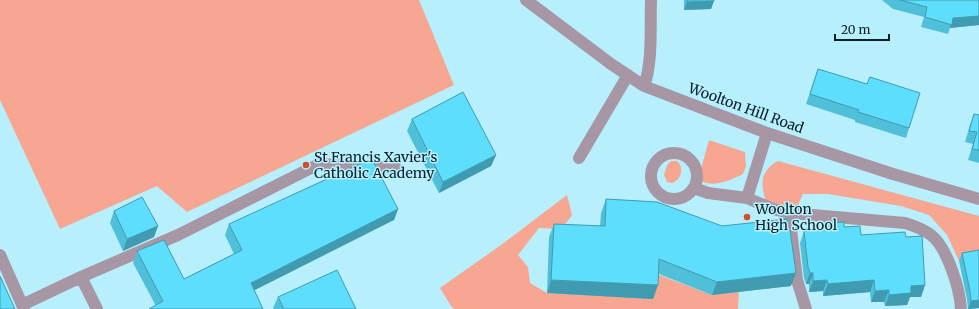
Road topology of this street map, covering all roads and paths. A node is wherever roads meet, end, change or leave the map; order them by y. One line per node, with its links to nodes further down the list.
1 (526, 0): 3 (street, Woolton Hill Road)
2 (651, 0): 4 (street)
3 (628, 75): 4 (street, Woolton Hill Road); 6 (street)
4 (644, 86): 5 (street, Woolton Hill Road)
5 (767, 132): 9 (street); 10 (street, Woolton Hill Road)
6 (579, 158)
7 (396, 168): 13 (street)
8 (694, 188): 9 (street)
9 (747, 198): 11 (street)
10 (979, 199)
11 (789, 213): 16 (street); 17 (street)
12 (0, 255): 14 (street)
13 (81, 277): 14 (street); 15 (street)
14 (23, 307)
15 (97, 309)
16 (806, 309)
17 (961, 309)

